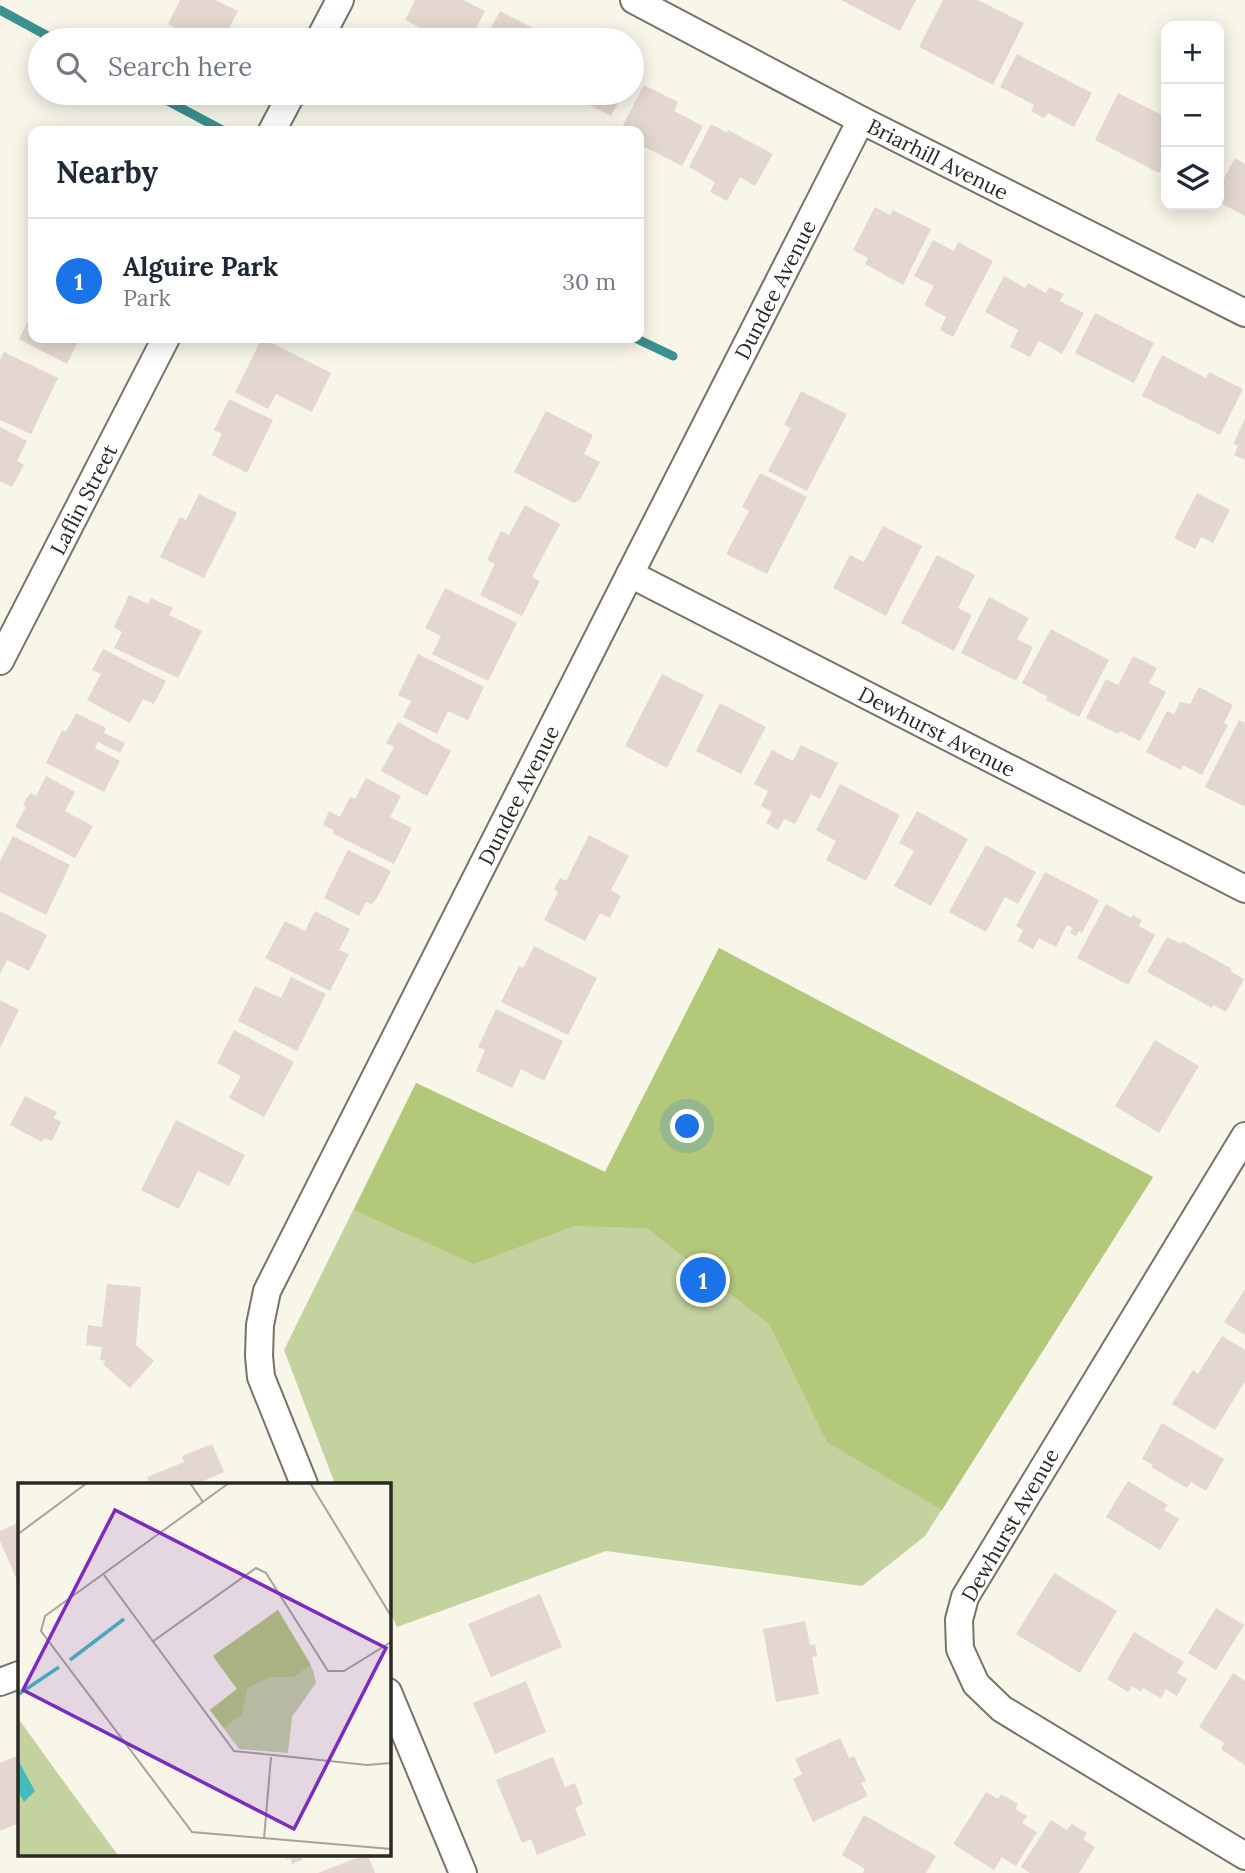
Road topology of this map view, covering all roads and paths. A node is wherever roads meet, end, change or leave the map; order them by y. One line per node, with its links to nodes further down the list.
1 (340, 0): 3 (street)
2 (634, 0): 5 (street, Briarhill Avenue)
3 (325, 28)
4 (286, 105): 6 (street)
5 (862, 120): 7 (street, Briarhill Avenue); 9 (street, Dundee Avenue)
6 (275, 126)
7 (1245, 313)
8 (163, 343): 10 (street, Laflin Street)
9 (630, 574): 11 (street, Dewhurst Avenue); 13 (street, Dundee Avenue)
10 (0, 661)
11 (1245, 889)
12 (1245, 1136): 17 (street, Dewhurst Avenue)
13 (303, 1483)
14 (18, 1675): 15 (street)
15 (0, 1682)
16 (390, 1697): 18 (street)
17 (1245, 1856)
18 (463, 1873)

